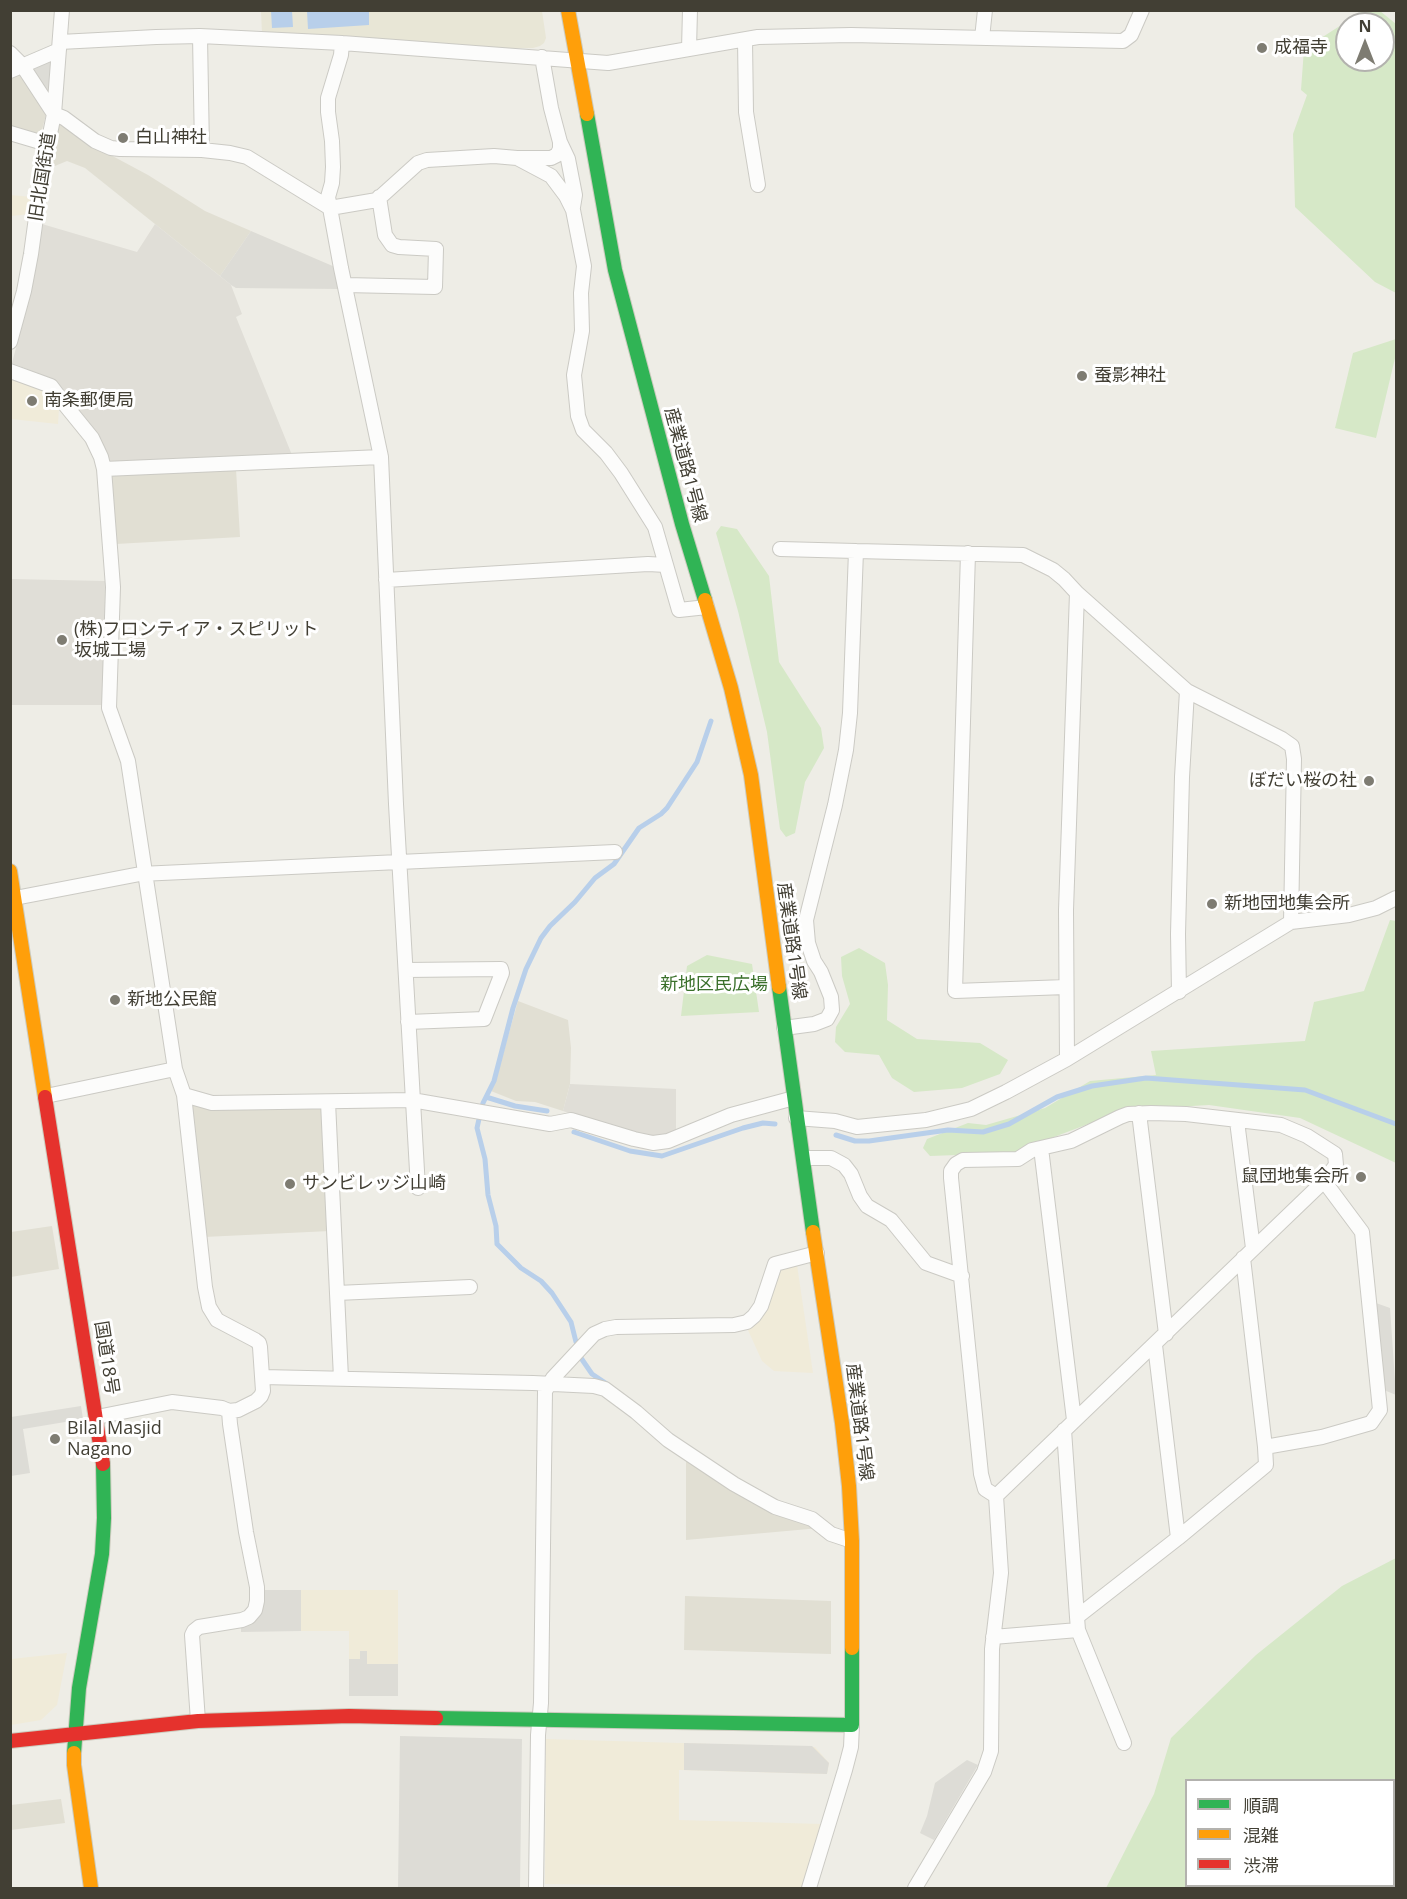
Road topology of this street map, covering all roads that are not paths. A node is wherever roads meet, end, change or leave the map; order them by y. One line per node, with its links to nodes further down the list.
1 (62, 10): 10 (street, 旧北国街道)
2 (568, 10): 14 (main road, 産業道路1号線)
3 (690, 10): 11 (street)
4 (986, 10): 7 (street)
5 (1142, 10): 7 (street)
6 (200, 36): 9 (street); 10 (street); 20 (street)
7 (982, 38): 8 (street)
8 (745, 40): 11 (street); 22 (street)
9 (342, 44): 13 (street); 24 (street)
10 (60, 46): 15 (street); 16 (street, 旧北国街道)
11 (690, 49): 14 (street)
12 (10, 53): 15 (street)
13 (542, 57): 14 (street); 18 (street)
14 (578, 62): 37 (main road, 産業道路1号線)
15 (16, 68): 16 (street)
16 (54, 114): 19 (street, 旧北国街道); 20 (street)
17 (10, 133): 19 (street)
18 (560, 142): 21 (street); 25 (street)
19 (47, 144): 27 (street, 旧北国街道)
20 (202, 150): 24 (street)
21 (517, 158): 23 (street); 25 (street)
22 (758, 185)
23 (379, 197): 24 (street); 26 (street)
24 (330, 208): 26 (street)
25 (573, 210): 34 (street)
26 (345, 285): 29 (street)
27 (10, 342)
28 (10, 370): 30 (street)
29 (381, 457): 30 (street); 35 (street)
30 (104, 469): 42 (street)
31 (780, 549): 32 (street)
32 (856, 551): 33 (street); 50 (street)
33 (968, 553): 36 (street); 47 (street)
34 (666, 565): 35 (street); 37 (street)
35 (386, 580): 40 (street)
36 (1077, 593): 38 (street); 47 (street)
37 (707, 607): 50 (main road, 産業道路1号線)
38 (1187, 691): 45 (street); 48 (street)
39 (615, 852): 40 (street)
40 (400, 862): 42 (street); 46 (street)
41 (10, 871): 43 (main road, 国道18号)
42 (146, 874): 43 (street); 52 (street)
43 (15, 898): 54 (main road, 国道18号)
44 (1396, 898): 45 (street)
45 (1292, 922): 48 (street)
46 (406, 970): 49 (street); 49 (street)
47 (1066, 987): 51 (street)
48 (1179, 992): 51 (street)
49 (408, 1022): 56 (street)
50 (784, 1028): 55 (main road, 産業道路1号線)
51 (1067, 1059): 59 (street)
52 (175, 1069): 53 (street); 54 (street)
53 (184, 1095): 57 (street); 72 (street)
54 (46, 1096): 76 (main road, 国道18号)
55 (794, 1098): 56 (street); 59 (main road, 産業道路1号線)
56 (412, 1100): 57 (street); 64 (street)
57 (327, 1102): 69 (street)
58 (1139, 1113): 60 (street); 61 (street); 70 (street)
59 (796, 1118): 62 (main road, 産業道路1号線)
60 (1237, 1120): 63 (street); 66 (street)
61 (1041, 1148): 67 (street); 77 (street)
62 (803, 1158): 65 (main road, 産業道路1号線); 67 (street)
63 (1324, 1181): 66 (street); 78 (street)
64 (418, 1188)
65 (817, 1253): 74 (street); 81 (main road, 産業道路1号線)
66 (1248, 1253): 70 (street); 78 (street)
67 (962, 1276): 79 (street)
68 (470, 1287): 69 (street)
69 (337, 1293): 73 (street)
70 (1166, 1334): 71 (street)
71 (1155, 1345): 77 (street); 80 (street)
72 (262, 1377): 73 (street); 75 (street)
73 (341, 1378): 74 (street)
74 (549, 1384): 81 (street); 84 (street)
75 (229, 1411): 76 (street); 85 (street)
76 (97, 1417): 87 (main road, 国道18号)
77 (1069, 1425): 79 (street); 82 (street)
78 (1265, 1447): 80 (street)
79 (996, 1496): 83 (street)
80 (1178, 1538): 82 (street)
81 (852, 1541): 86 (main road, 産業道路1号線)
82 (1078, 1624): 83 (street); 89 (street)
83 (993, 1637): 93 (street)
84 (540, 1719): 85 (main road); 86 (main road); 91 (street)
85 (198, 1721): 87 (main road)
86 (852, 1725): 92 (street, 産業道路1号線)
87 (75, 1733): 88 (main road); 90 (main road, 国道18号)
88 (10, 1741)
89 (1124, 1743)
90 (91, 1888)
91 (536, 1888)
92 (809, 1888)
93 (915, 1888)

